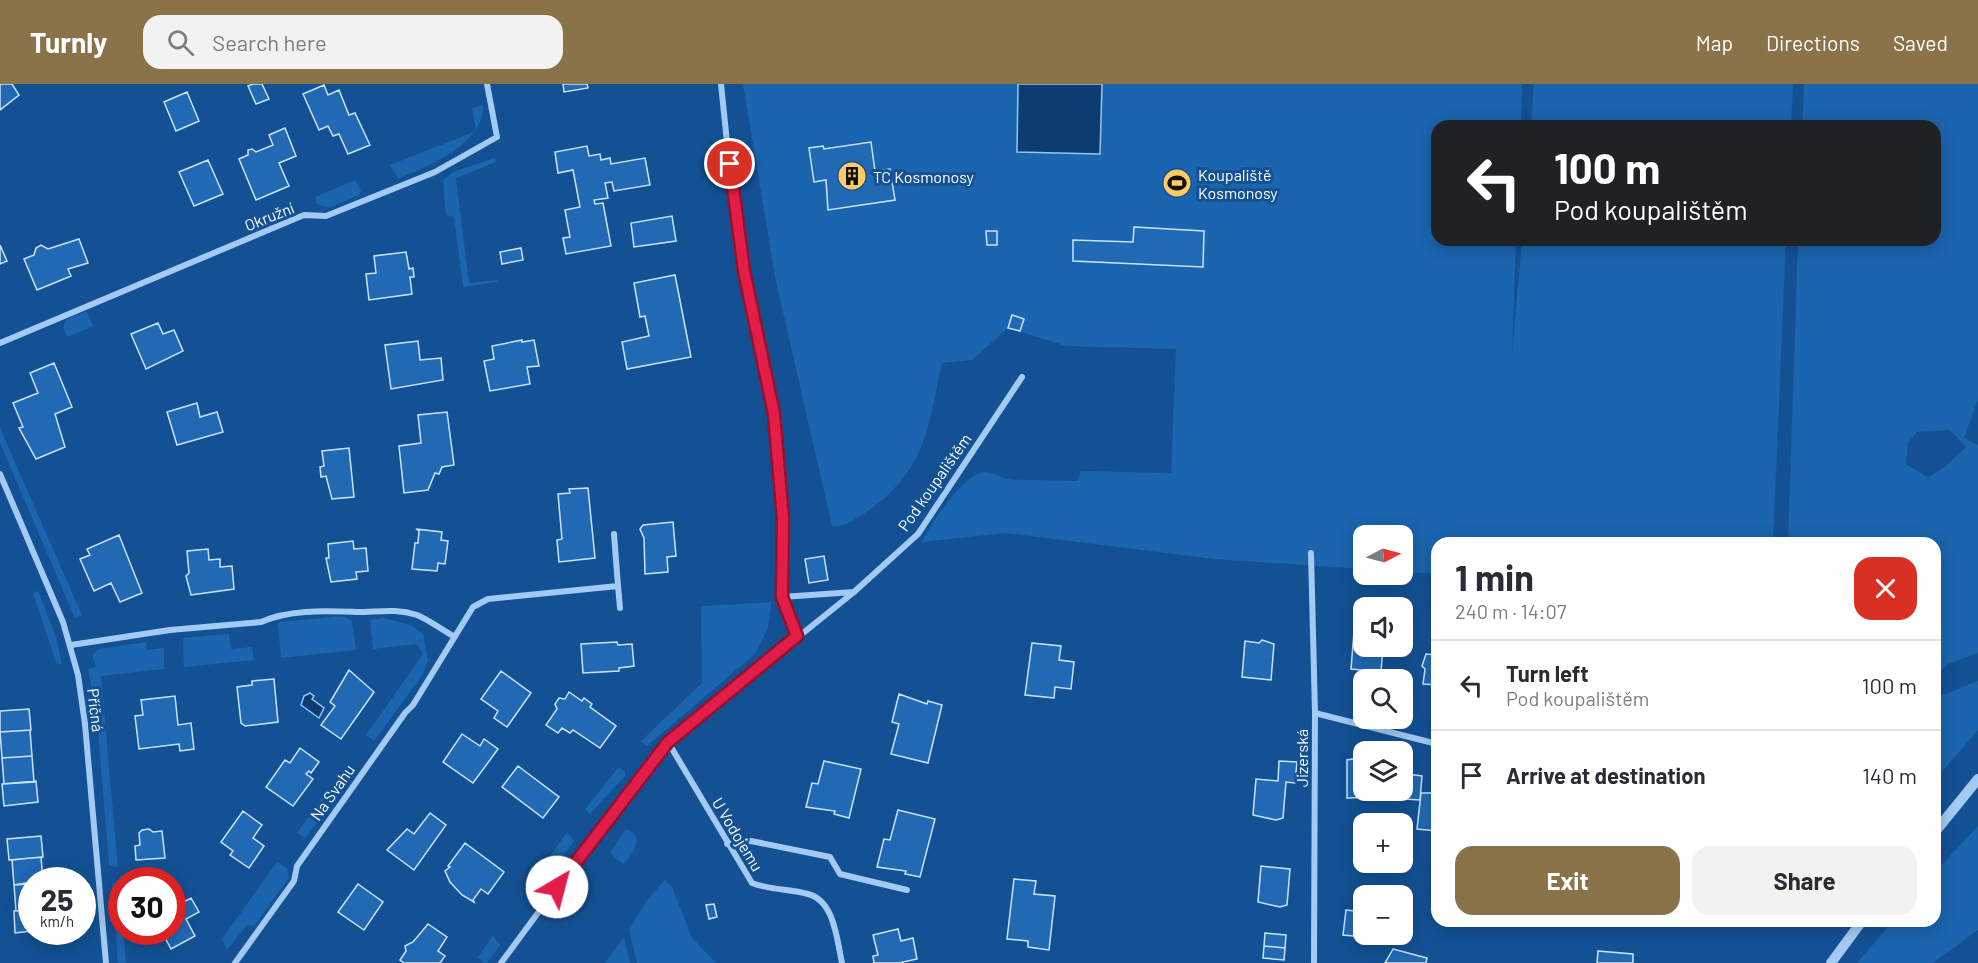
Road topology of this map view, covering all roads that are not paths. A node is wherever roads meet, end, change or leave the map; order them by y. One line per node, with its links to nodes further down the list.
1 (487, 84): 3 (street, Okružní)
2 (720, 84): 10 (street)
3 (0, 343)
4 (1023, 377): 9 (street, Pod koupalištěm)
5 (0, 474): 14 (street, Příčná)
6 (614, 534): 8 (street)
7 (1311, 553): 15 (street, Jizerská)
8 (618, 586): 11 (street); 12 (street, Na Svahu)
9 (854, 592): 10 (street); 13 (street, Pod koupalištěm)
10 (782, 597): 13 (street)
11 (620, 608)
12 (453, 636): 14 (street); 24 (street, Na Svahu)
13 (797, 636): 16 (street, Pod koupalištěm)
14 (71, 645): 23 (street, Příčná)
15 (1315, 713): 17 (street); 27 (street, Jizerská)
16 (668, 742): 20 (street, U Vodojemu); 25 (street, Pod koupalištěm)
17 (1431, 742)
18 (1978, 779): 19 (street)
19 (1941, 825)
20 (727, 844): 21 (street); 26 (street, U Vodojemu)
21 (907, 890)
22 (1858, 927): 28 (street)
23 (106, 963)
24 (235, 963)
25 (501, 963)
26 (842, 963)
27 (1314, 963)
28 (1831, 963)

